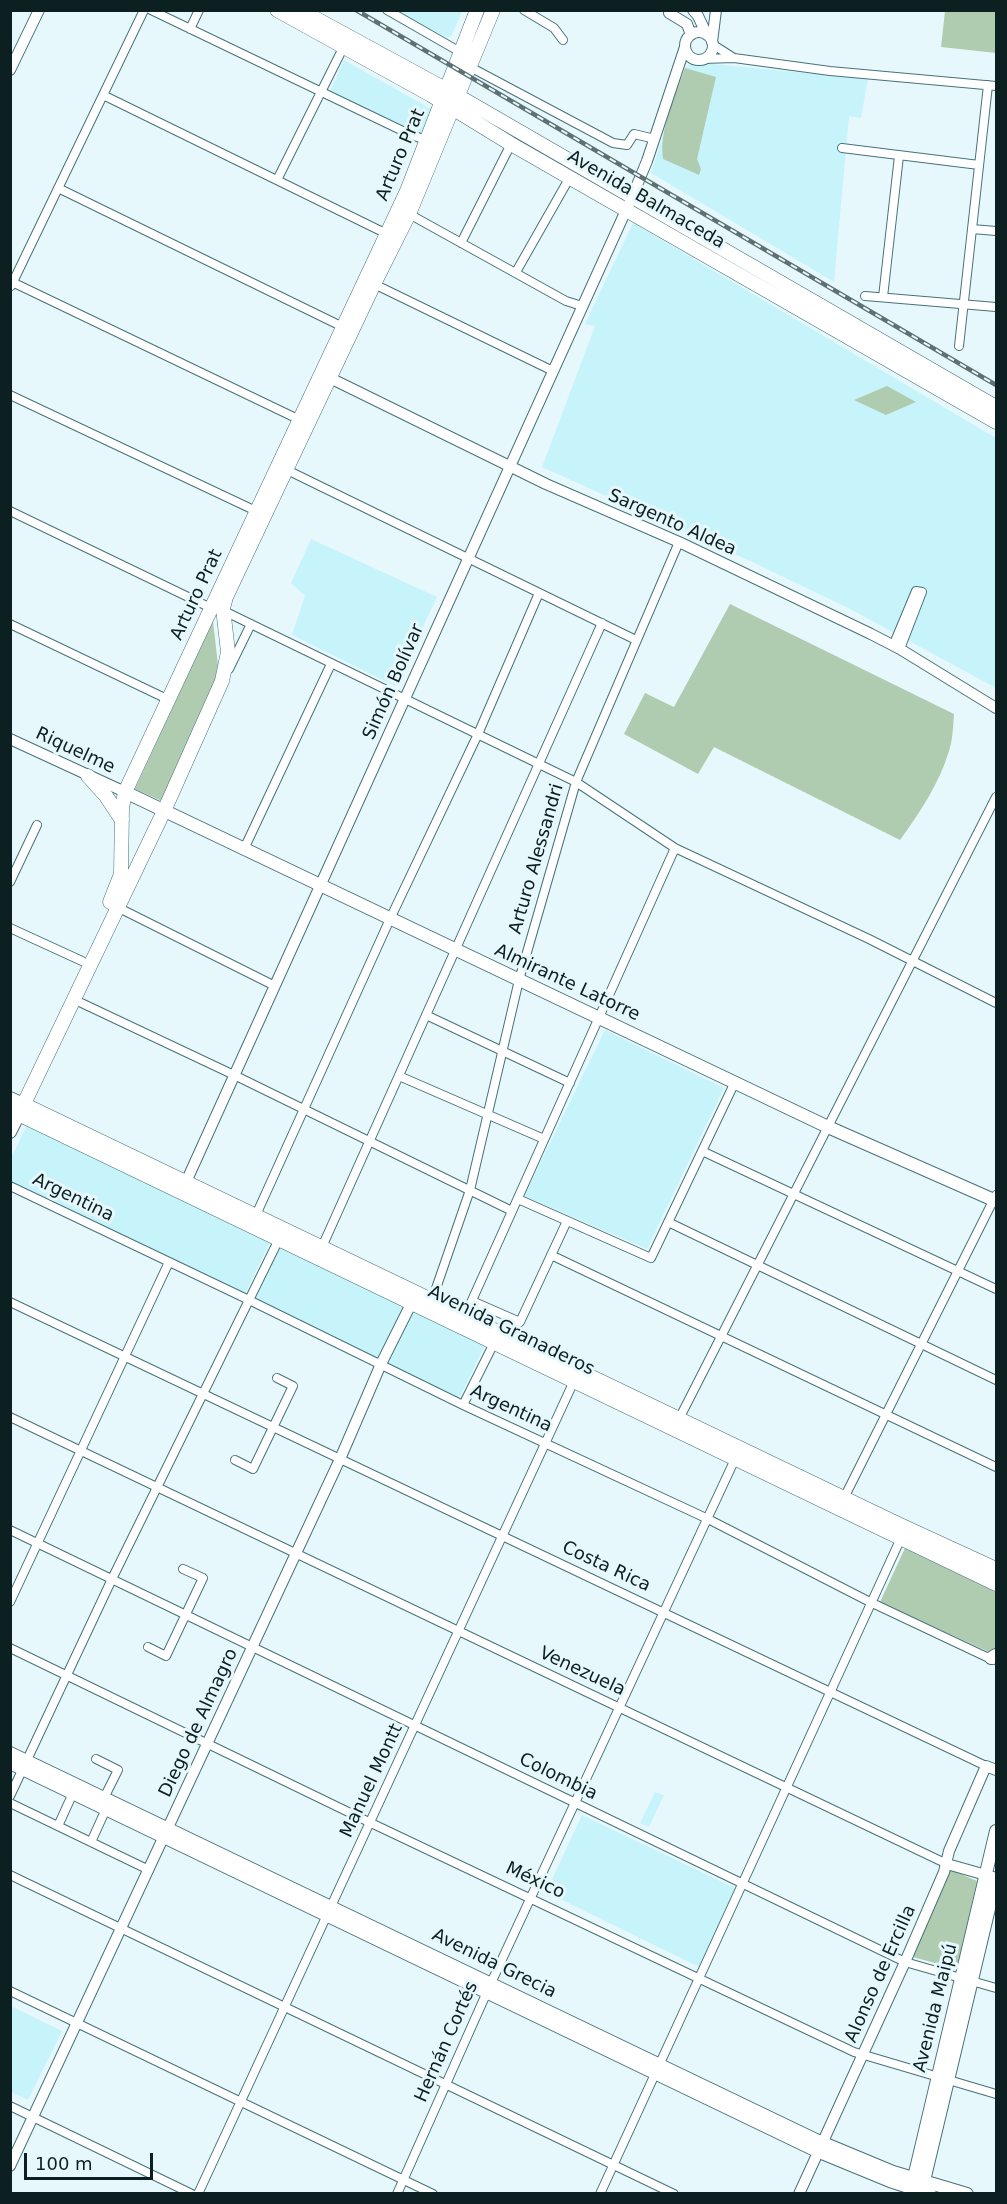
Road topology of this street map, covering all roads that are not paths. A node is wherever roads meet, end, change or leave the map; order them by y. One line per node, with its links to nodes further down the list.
1 (39, 10): 24 (street)
2 (144, 10): 28 (street)
3 (151, 10): 14 (street)
4 (199, 10): 14 (street)
5 (277, 10): 18 (main road, Avenida Balmaceda)
6 (300, 10): 29 (main road, Avenida Balmaceda)
7 (387, 10): 20 (street)
8 (477, 10): 20 (main road)
9 (493, 10): 23 (main road)
10 (524, 10): 16 (street)
11 (716, 10): 17 (street)
12 (668, 11): 15 (street)
13 (698, 12): 15 (street); 17 (street)
14 (190, 29): 27 (street)
15 (693, 34): 17 (street); 19 (street)
16 (563, 40)
17 (711, 40): 21 (street); 22 (street)
18 (344, 46): 27 (street); 29 (main road, Avenida Balmaceda)
19 (685, 47): 21 (street); 25 (street, Simón Bolívar)
20 (462, 53): 29 (main road)
21 (697, 58): 22 (street); 25 (street)
22 (734, 58): 26 (street)
23 (471, 67): 29 (main road); 30 (street)
24 (10, 70)
25 (674, 81): 30 (street, Simón Bolívar)
26 (992, 85): 35 (street)
27 (321, 91): 31 (street); 37 (street)
28 (103, 95): 37 (street); 38 (street)
29 (450, 99): 31 (main road, Arturo Prat); 32 (main road, Avenida Balmaceda); 39 (main road, Avenida Balmaceda); 40 (main road, Arturo Prat)
30 (655, 139): 39 (street, Simón Bolívar)
31 (428, 141): 43 (main road, Arturo Prat)
32 (511, 144): 36 (main road, Avenida Balmaceda); 44 (street)
33 (842, 148): 34 (street)
34 (899, 156): 35 (street); 49 (street)
35 (979, 165): 41 (street)
36 (570, 177): 39 (main road, Avenida Balmaceda); 45 (street)
37 (276, 180): 43 (street)
38 (58, 188): 46 (street); 53 (street)
39 (629, 203): 51 (street, Simón Bolívar); 58 (main road, Avenida Balmaceda); 60 (main road, Avenida Balmaceda)
40 (410, 214): 44 (street); 47 (main road, Arturo Prat)
41 (972, 229): 42 (street); 50 (street)
42 (996, 231)
43 (387, 234): 53 (main road, Arturo Prat)
44 (461, 243): 45 (street)
45 (516, 272): 51 (street)
46 (11, 283): 59 (street)
47 (374, 284): 55 (street); 56 (main road, Arturo Prat)
48 (865, 296): 49 (street)
49 (883, 297): 50 (street)
50 (964, 304): 52 (street); 54 (street)
51 (582, 306): 55 (street, Simón Bolívar)
52 (996, 308)
53 (343, 327): 59 (main road, Arturo Prat)
54 (959, 346)
55 (553, 371): 61 (street, Simón Bolívar)
56 (330, 378): 61 (street, Sargento Aldea); 62 (main road, Arturo Prat)
57 (10, 395): 64 (street)
58 (996, 407)
59 (300, 420): 64 (main road, Arturo Prat)
60 (996, 422)
61 (510, 467): 65 (street, Sargento Aldea); 66 (street, Simón Bolívar)
62 (287, 470): 66 (street); 68 (main road, Arturo Prat)
63 (10, 511): 68 (street)
64 (256, 511): 68 (main road, Arturo Prat)
65 (679, 542): 72 (street, Arturo Alessandri); 73 (street, Sargento Aldea)
66 (468, 559): 67 (street); 77 (street, Simón Bolívar)
67 (539, 593): 69 (street); 79 (street)
68 (217, 610): 71 (street); 75 (main road, Arturo Prat); 76 (main road, Arturo Prat)
69 (602, 623): 72 (street); 81 (street)
70 (10, 624): 76 (street)
71 (251, 624): 74 (street); 75 (street, Arturo Prat)
72 (636, 640): 83 (street, Arturo Alessandri)
73 (897, 647): 73 (street); 78 (street, Sargento Aldea)
74 (331, 664): 77 (street); 90 (street)
75 (222, 681): 86 (main road, Arturo Prat)
76 (168, 699): 84 (main road, Arturo Prat)
77 (404, 700): 79 (street); 92 (street, Simón Bolívar)
78 (996, 708)
79 (478, 734): 81 (street); 94 (street)
80 (10, 740): 82 (street, Riquelme)
81 (539, 763): 83 (street); 96 (street)
82 (88, 776): 84 (street, Riquelme); 87 (main road)
83 (576, 782): 89 (street); 99 (street, Arturo Alessandri)
84 (125, 792): 86 (main road, Almirante Latorre); 87 (main road, Arturo Prat)
85 (996, 797): 98 (street)
86 (164, 811): 90 (main road, Almirante Latorre); 93 (main road, Arturo Prat)
87 (122, 821): 97 (main road, Arturo Prat)
88 (37, 825): 91 (street)
89 (675, 848): 98 (street); 104 (street)
90 (244, 849): 92 (main road, Almirante Latorre)
91 (10, 882)
92 (320, 886): 94 (main road, Almirante Latorre); 100 (street, Simón Bolívar)
93 (117, 907): 100 (street); 101 (main road, Arturo Prat)
94 (390, 919): 96 (main road, Almirante Latorre); 111 (street)
95 (10, 928): 97 (street)
96 (455, 950): 99 (main road, Almirante Latorre); 103 (street)
97 (82, 961): 110 (main road, Arturo Prat)
98 (913, 961): 102 (street); 113 (street)
99 (519, 980): 104 (main road, Almirante Latorre); 105 (street, Arturo Alessandri)
100 (275, 986): 106 (street, Simón Bolívar)
101 (73, 999): 106 (street); 110 (main road, Arturo Prat)
102 (996, 1003)
103 (426, 1015): 105 (street); 107 (street)
104 (599, 1018): 108 (main road, Almirante Latorre); 109 (street)
105 (504, 1052): 109 (street); 112 (street, Arturo Alessandri)
106 (234, 1076): 111 (street); 118 (street, Simón Bolívar)
107 (399, 1076): 112 (street); 116 (street)
108 (735, 1082): 113 (main road, Almirante Latorre); 117 (street)
109 (570, 1083): 115 (street)
110 (15, 1106): 114 (main road, Arturo Prat); 118 (main road, Avenida Granaderos); 128 (main road, Avenida Granaderos)
111 (305, 1110): 116 (street); 125 (street)
112 (489, 1115): 115 (street); 120 (street, Arturo Alessandri)
113 (828, 1126): 121 (street); 123 (main road, Almirante Latorre)
114 (10, 1132)
115 (544, 1139): 122 (street)
116 (370, 1143): 120 (street); 129 (street)
117 (702, 1151): 121 (street); 127 (street)
118 (186, 1182): 125 (main road, Avenida Granaderos)
119 (10, 1186): 131 (street, Argentina)
120 (470, 1190): 124 (street); 137 (street, Arturo Alessandri)
121 (794, 1194): 132 (street); 133 (street)
122 (518, 1199): 124 (street); 126 (street)
123 (996, 1199): 133 (street)
124 (512, 1211): 138 (street)
125 (256, 1215): 128 (main road, Avenida Granaderos)
126 (567, 1221): 127 (street); 130 (street)
127 (668, 1222): 132 (street)
128 (281, 1234): 129 (main road, Avenida Granaderos); 135 (main road, Avenida Granaderos); 136 (street)
129 (322, 1247): 135 (main road, Avenida Granaderos)
130 (551, 1256): 138 (street); 141 (street)
131 (170, 1262): 136 (street, Argentina); 144 (street)
132 (758, 1265): 141 (street); 143 (street)
133 (958, 1271): 134 (street); 143 (street)
134 (996, 1289)
135 (414, 1298): 137 (main road, Avenida Granaderos); 142 (main road, Avenida Granaderos); 145 (street, Diego de Almagro)
136 (249, 1300): 145 (street, Argentina); 149 (street)
137 (432, 1300): 140 (main road, Avenida Granaderos)
138 (472, 1301): 140 (street)
139 (10, 1302): 144 (street, Costa Rica)
140 (465, 1316): 153 (main road, Avenida Granaderos)
141 (721, 1336): 151 (street); 153 (street)
142 (494, 1342): 148 (main road, Avenida Granaderos); 150 (street)
143 (923, 1344): 147 (street); 151 (street)
144 (125, 1357): 149 (street, Costa Rica); 156 (street)
145 (381, 1364): 150 (street, Argentina); 158 (street, Diego de Almagro)
146 (277, 1378): 154 (street)
147 (996, 1380)
148 (574, 1381): 155 (street, Manuel Montt); 157 (main road, Avenida Granaderos)
149 (202, 1393): 154 (street, Costa Rica); 161 (street)
150 (463, 1405): 155 (street, Argentina)
151 (886, 1414): 160 (street); 162 (street)
152 (10, 1417): 156 (street, Venezuela)
153 (680, 1419): 157 (main road, Avenida Granaderos)
154 (273, 1427): 158 (street, Costa Rica); 159 (street)
155 (545, 1443): 163 (street, Argentina); 165 (street, Manuel Montt)
156 (81, 1451): 161 (street, Venezuela); 167 (street)
157 (738, 1453): 162 (main road, Avenida Granaderos); 163 (street, Hernán Cortés); 166 (main road, Avenida Granaderos)
158 (340, 1459): 165 (street, Costa Rica); 168 (street, Diego de Almagro)
159 (235, 1460)
160 (996, 1467)
161 (157, 1488): 168 (street, Venezuela); 171 (street)
162 (844, 1498): 170 (main road, Avenida Granaderos)
163 (708, 1519): 174 (street, Argentina); 175 (street, Hernán Cortés)
164 (10, 1530): 167 (street, Colombia)
165 (502, 1536): 175 (street, Costa Rica); 177 (street, Manuel Montt)
166 (901, 1538): 172 (main road, Avenida Granaderos); 174 (street)
167 (38, 1543): 171 (street, Colombia); 173 (street)
168 (296, 1554): 177 (street, Venezuela); 179 (street, Diego de Almagro)
169 (183, 1569): 176 (street)
170 (996, 1569)
171 (112, 1580): 176 (street, Colombia); 182 (street)
172 (996, 1584)
173 (10, 1602)
174 (870, 1602): 181 (street, Argentina); 183 (street)
175 (664, 1613): 183 (street, Costa Rica); 184 (street, Hernán Cortés)
176 (186, 1615): 178 (street); 179 (street, Colombia)
177 (459, 1631): 184 (street, Venezuela); 185 (street, Manuel Montt)
178 (148, 1647)
179 (252, 1647): 185 (street, Colombia); 186 (street, Diego de Almagro)
180 (10, 1648): 182 (street, México)
181 (995, 1658)
182 (67, 1675): 186 (street, México); 190 (street)
183 (829, 1693): 191 (street, Costa Rica); 192 (street)
184 (619, 1708): 192 (street, Venezuela); 197 (street, Hernán Cortés)
185 (415, 1726): 197 (street, Colombia); 198 (street, Manuel Montt)
186 (208, 1744): 198 (street, México); 201 (street, Diego de Almagro)
187 (10, 1753): 190 (main road, Avenida Grecia)
188 (96, 1759): 196 (street)
189 (10, 1763): 190 (main road, Avenida Grecia)
190 (25, 1765): 193 (main road, Avenida Grecia); 194 (street); 196 (main road, Avenida Grecia)
191 (991, 1768): 203 (street, Alonso de Ercilla)
192 (787, 1787): 203 (street, Venezuela); 207 (street)
193 (73, 1793): 196 (main road, Avenida Grecia); 199 (street)
194 (10, 1796)
195 (10, 1803): 199 (street)
196 (105, 1803): 201 (main road, Avenida Grecia); 202 (street)
197 (575, 1803): 207 (street, Colombia); 208 (street, Hernán Cortés)
198 (371, 1823): 208 (street, México); 209 (street, Manuel Montt)
199 (58, 1826): 202 (street)
200 (996, 1831): 206 (main road, Avenida Maipú)
201 (166, 1833): 204 (street, Diego de Almagro); 209 (main road, Avenida Grecia)
202 (91, 1842): 204 (street)
203 (947, 1864): 206 (street, Venezuela); 211 (street, Alonso de Ercilla)
204 (148, 1870): 210 (street, Diego de Almagro)
205 (10, 1875): 210 (street)
206 (993, 1878): 213 (main road, Avenida Maipú)
207 (742, 1885): 211 (street, Colombia); 212 (street)
208 (531, 1898): 212 (street, México); 214 (street, Hernán Cortés)
209 (329, 1911): 214 (main road, Avenida Grecia); 217 (street, Manuel Montt)
210 (121, 1928): 217 (street); 218 (street, Diego de Almagro)
211 (905, 1962): 213 (street, Colombia); 219 (street, Alonso de Ercilla)
212 (699, 1979): 219 (street, México); 220 (street)
213 (967, 1980): 215 (street, Colombia); 221 (main road, Avenida Maipú)
214 (489, 1987): 220 (main road, Avenida Grecia); 222 (street, Hernán Cortés)
215 (996, 1988)
216 (10, 1991): 218 (street)
217 (284, 2007): 222 (street); 224 (street, Manuel Montt)
218 (77, 2023): 224 (street); 226 (street, Diego de Almagro)
219 (862, 2056): 221 (street, México); 227 (street, Alonso de Ercilla)
220 (658, 2069): 227 (main road, Avenida Grecia); 228 (street)
221 (943, 2080): 223 (street, México); 231 (main road, Avenida Maipú)
222 (446, 2086): 228 (street); 230 (street, Hernán Cortés)
223 (996, 2094)
224 (241, 2101): 230 (street); 233 (street, Manuel Montt)
225 (10, 2106): 226 (street)
226 (33, 2117): 229 (street, Diego de Almagro); 232 (street)
227 (820, 2147): 231 (main road, Avenida Grecia); 238 (street, Alonso de Ercilla)
228 (613, 2165): 236 (street); 237 (street)
229 (10, 2166)
230 (403, 2179): 234 (street, Hernán Cortés); 235 (street)
231 (919, 2189): 239 (main road, Avenida Grecia)
232 (192, 2193)
233 (198, 2193)
234 (397, 2193)
235 (433, 2193)
236 (600, 2193)
237 (674, 2193)
238 (799, 2193)
239 (967, 2193)

